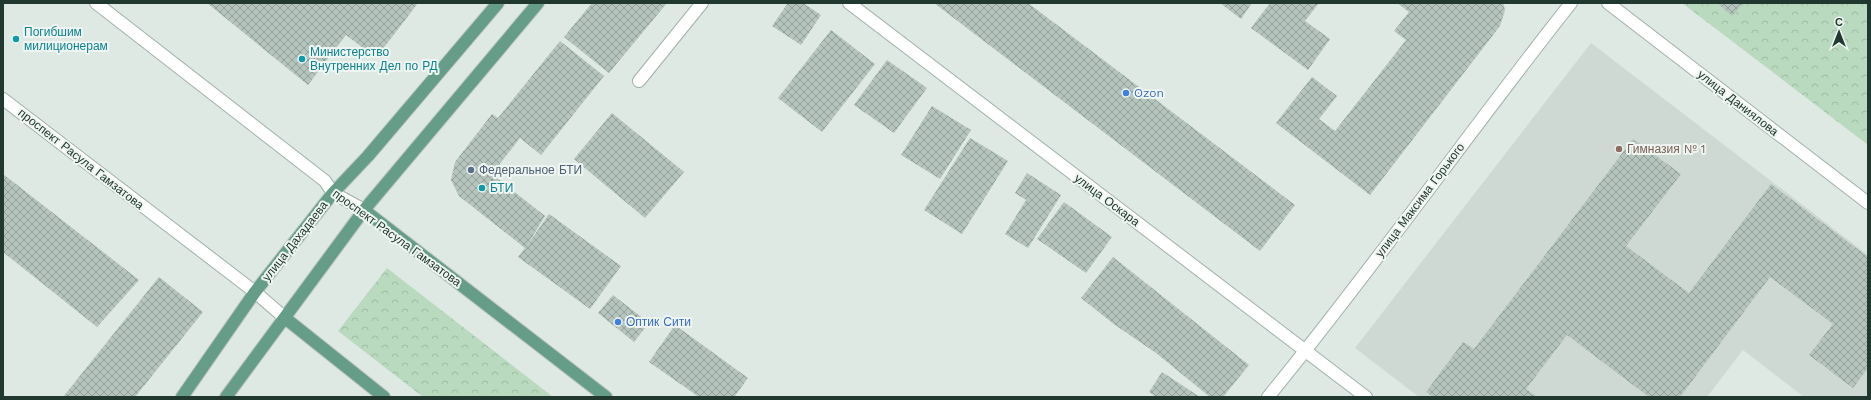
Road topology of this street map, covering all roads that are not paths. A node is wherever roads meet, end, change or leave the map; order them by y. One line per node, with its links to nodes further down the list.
1 (96, 3): 10 (street, проспект Расула Гамзатова)
2 (498, 3): 10 (main road, улица Дахадаева)
3 (538, 3): 12 (main road)
4 (702, 3): 8 (street)
5 (849, 3): 15 (street, улица Оскара)
6 (1571, 3): 15 (street, улица Максима Горького)
7 (1608, 3): 11 (street, улица Даниялова)
8 (639, 81)
9 (3, 99): 13 (street, проспект Расула Гамзатова)
10 (333, 193): 12 (street, проспект Расула Гамзатова); 13 (main road, улица Дахадаева)
11 (1868, 203)
12 (364, 210): 14 (main road); 19 (main road, проспект Расула Гамзатова)
13 (255, 292): 14 (street, проспект Расула Гамзатова); 16 (main road, улица Дахадаева)
14 (285, 318): 17 (main road); 18 (main road, проспект Расула Гамзатова)
15 (1306, 351): 20 (street, улица Максима Горького); 21 (street, улица Оскара)
16 (182, 397)
17 (226, 397)
18 (384, 397)
19 (606, 397)
20 (1268, 397)
21 (1366, 397)

